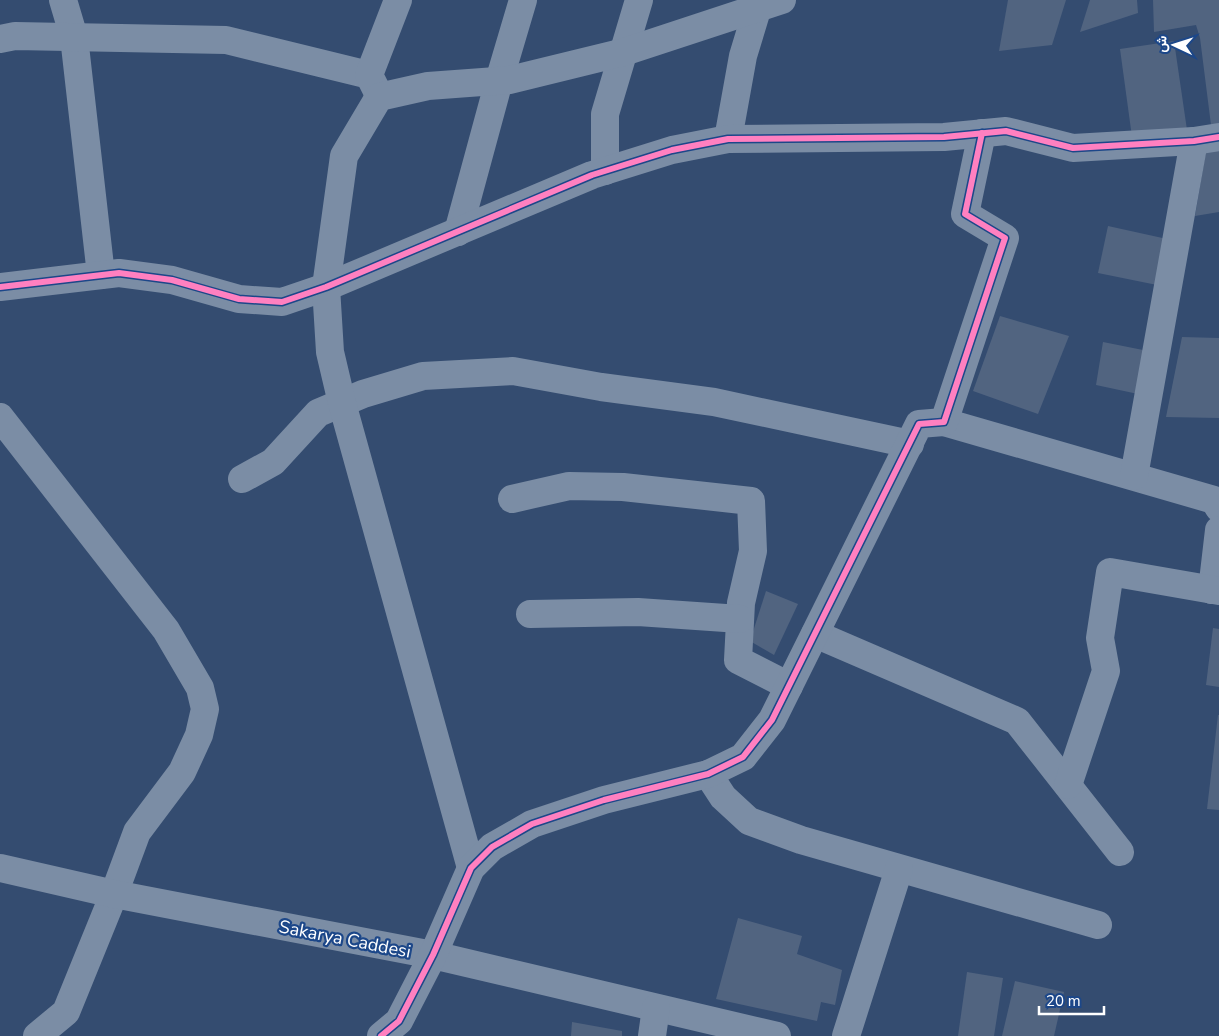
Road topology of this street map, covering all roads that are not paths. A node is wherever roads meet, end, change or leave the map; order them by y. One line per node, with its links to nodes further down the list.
1 (63, 0): 6 (street)
2 (398, 0): 10 (street)
3 (523, 0): 9 (street)
4 (639, 0): 8 (street)
5 (767, 2): 8 (street); 12 (street)
6 (74, 37): 7 (street); 10 (street); 16 (street)
7 (0, 39)
8 (624, 52): 9 (street); 14 (street)
9 (498, 81): 10 (street); 15 (street)
10 (374, 86): 18 (street)
11 (982, 133): 12 (street); 13 (street); 21 (street)
12 (728, 139): 14 (street)
13 (1206, 139): 23 (street)
14 (605, 171): 15 (street)
15 (458, 232): 18 (street)
16 (101, 275): 17 (street); 18 (street)
17 (0, 287)
18 (326, 287): 19 (street)
19 (342, 402): 22 (street); 24 (street); 37 (street)
20 (0, 417): 39 (street)
21 (944, 422): 22 (street); 23 (street)
22 (910, 444): 31 (street)
23 (1134, 476): 26 (street)
24 (242, 479)
25 (512, 498): 30 (street)
26 (1219, 508)
27 (1219, 530): 28 (street)
28 (1216, 591): 34 (street)
29 (530, 614): 30 (street)
30 (740, 619): 32 (street)
31 (816, 634): 32 (street); 34 (street)
32 (789, 686): 33 (street)
33 (708, 774): 37 (street); 38 (street)
34 (1068, 785): 35 (street)
35 (1120, 852)
36 (0, 868): 39 (street, Sakarya Caddesi)
37 (471, 868): 41 (street)
38 (899, 869): 40 (street); 47 (street)
39 (114, 894): 41 (street, Sakarya Caddesi); 43 (street)
40 (1098, 926)
41 (433, 956): 42 (street, Sakarya Caddesi); 44 (street)
42 (656, 1008): 45 (street); 46 (street, Sakarya Caddesi)
43 (37, 1036)
44 (381, 1036)
45 (652, 1036)
46 (777, 1036)
47 (846, 1036)

